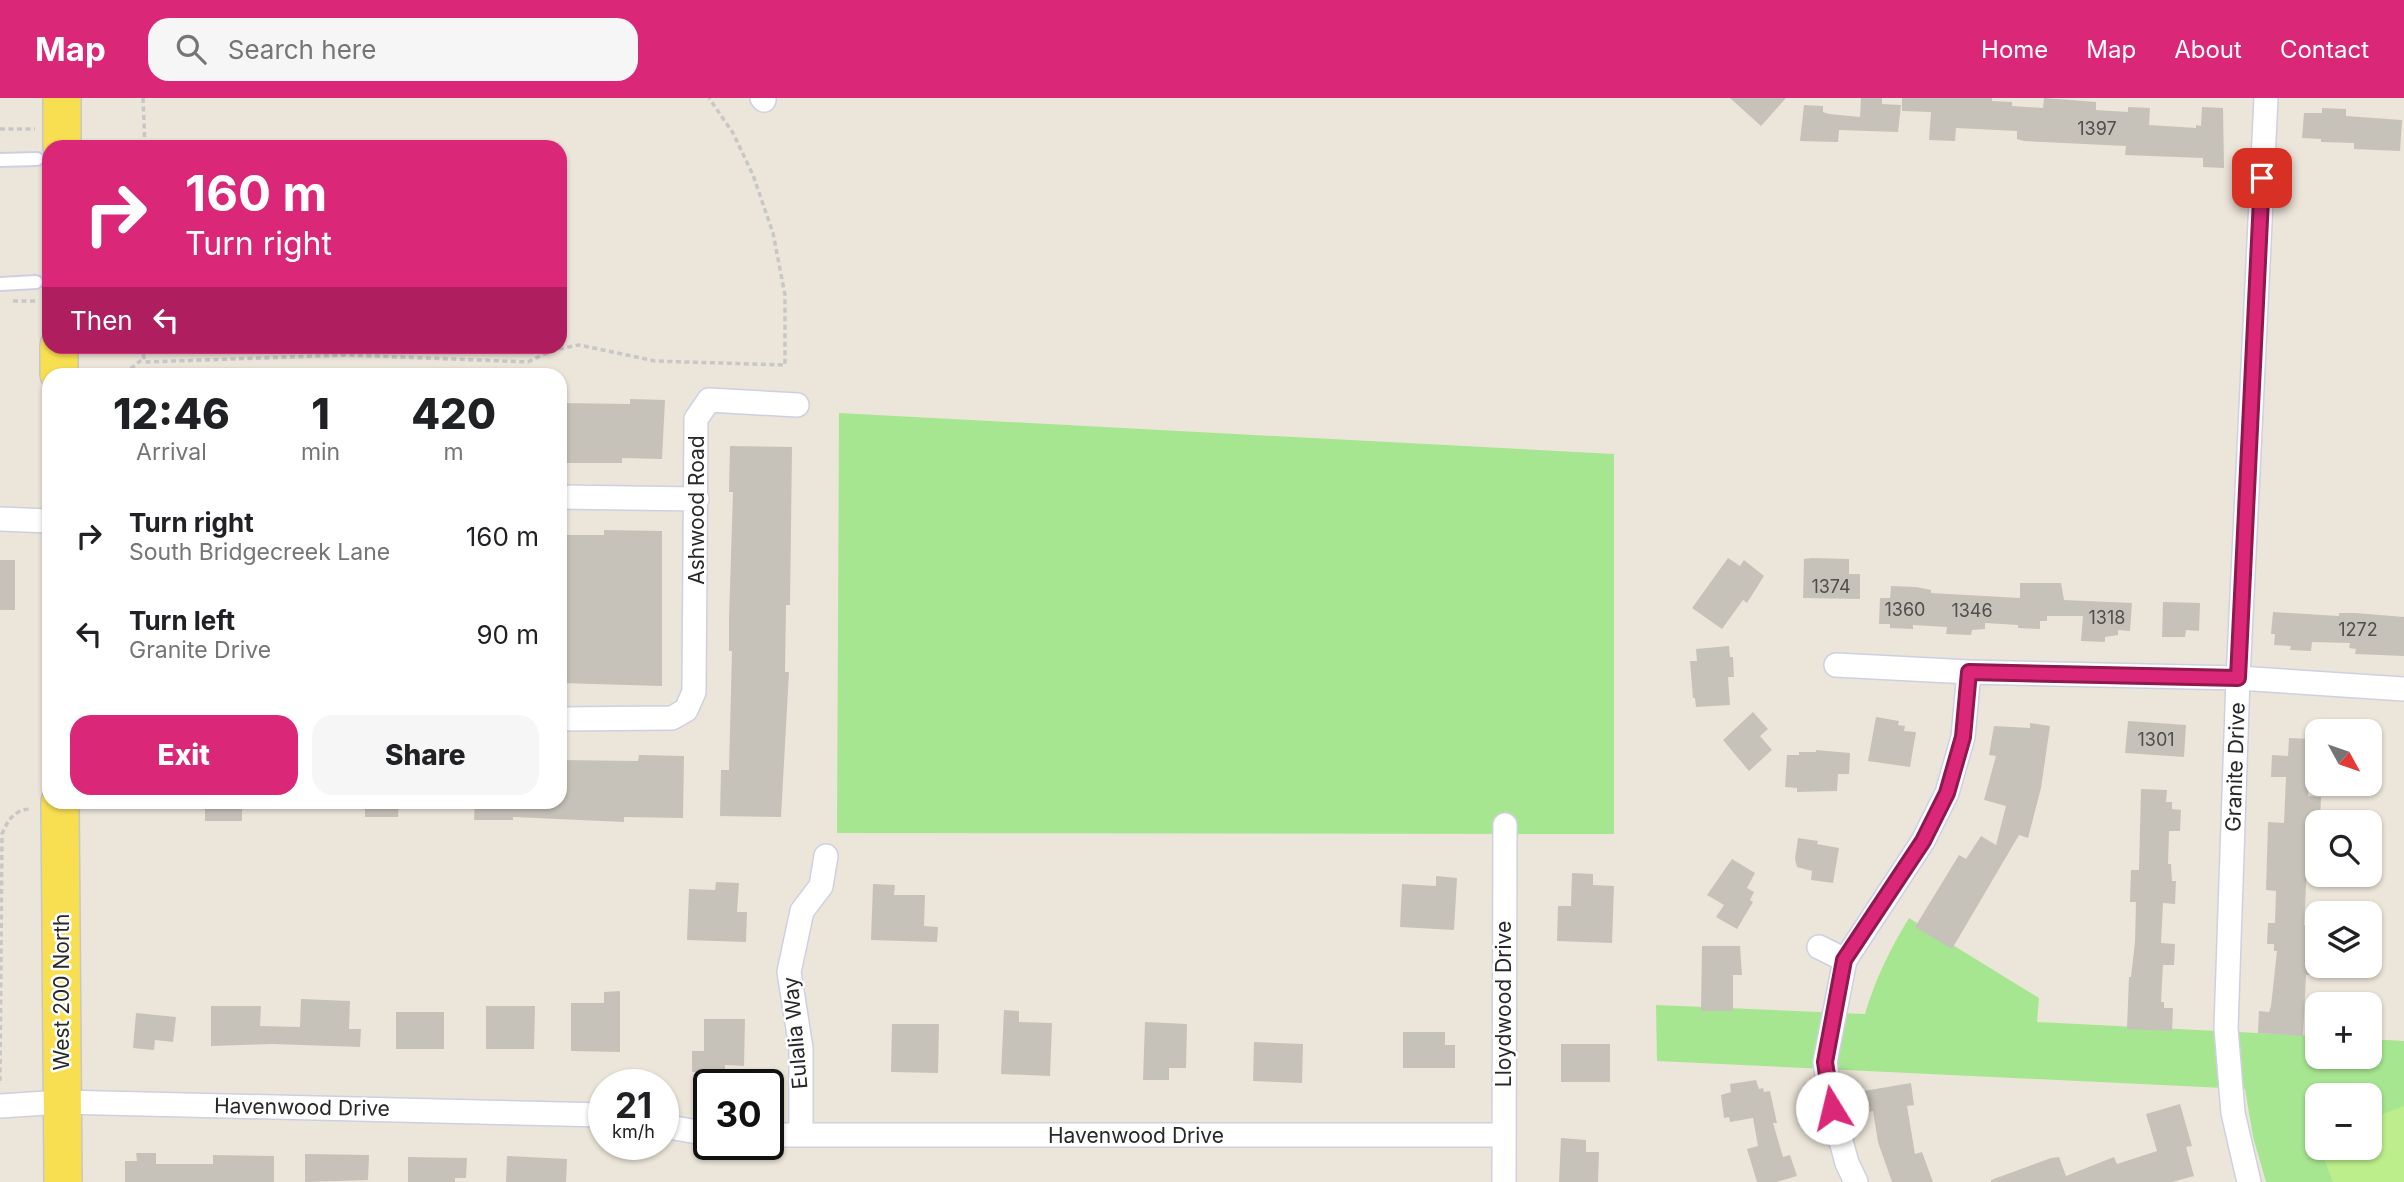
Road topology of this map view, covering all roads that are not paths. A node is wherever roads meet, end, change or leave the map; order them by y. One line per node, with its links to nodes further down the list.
1 (62, 98): 3 (main road)
2 (2266, 98): 15 (street, Granite Drive)
3 (47, 140)
4 (42, 146): 5 (lane)
5 (0, 160)
6 (36, 282): 7 (lane)
7 (0, 284)
8 (797, 405): 10 (street, Ashwood Road)
9 (567, 497): 10 (street)
10 (697, 499): 17 (street, Ashwood Road)
11 (0, 519): 12 (street)
12 (42, 521)
13 (1836, 665): 14 (street)
14 (1969, 672): 15 (street); 22 (street)
15 (2238, 678): 16 (street); 32 (street, Granite Drive)
16 (2404, 689)
17 (567, 719)
18 (45, 809): 23 (main road, West 200 North)
19 (1506, 825): 28 (street, Lloydwood Drive)
20 (826, 856): 27 (street, Eulalia Way)
21 (1819, 947): 22 (street)
22 (1844, 960): 31 (street)
23 (62, 1102): 24 (street, Havenwood Drive); 25 (street, Havenwood Drive); 29 (main road, West 200 North)
24 (0, 1106)
25 (588, 1115)
26 (784, 1135): 27 (street, Havenwood Drive)
27 (801, 1135): 28 (street, Havenwood Drive)
28 (1503, 1135): 30 (street, Lloydwood Drive)
29 (62, 1182)
30 (1504, 1182)
31 (1856, 1182)
32 (2249, 1182)

